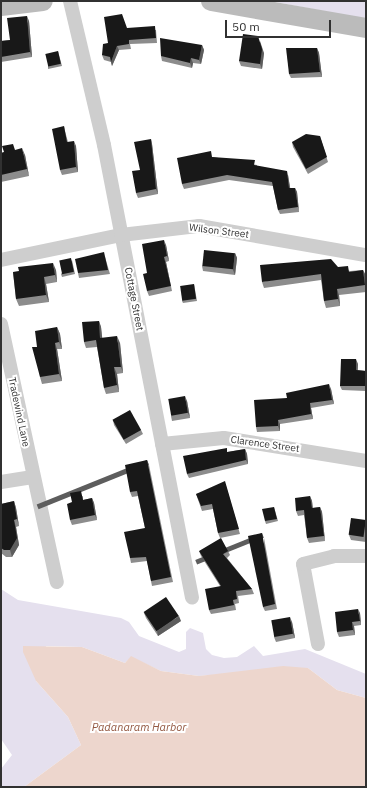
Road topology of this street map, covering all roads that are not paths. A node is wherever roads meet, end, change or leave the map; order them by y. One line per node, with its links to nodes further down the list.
1 (43, 1): 4 (street)
2 (70, 1): 6 (street, Cottage Street)
3 (211, 1): 5 (street)
4 (1, 6)
5 (366, 28)
6 (121, 235): 7 (street, Wilson Street); 8 (street, Wilson Street); 10 (street, Cottage Street)
7 (366, 255)
8 (1, 260)
9 (1, 324): 12 (street, Tradewind Lane)
10 (162, 444): 11 (street, Clarence Street); 16 (street, Cottage Street)
11 (366, 461)
12 (33, 477): 13 (street); 15 (street, Tradewind Lane)
13 (1, 482)
14 (366, 556): 17 (street)
15 (57, 582)
16 (192, 598)
17 (318, 644)

